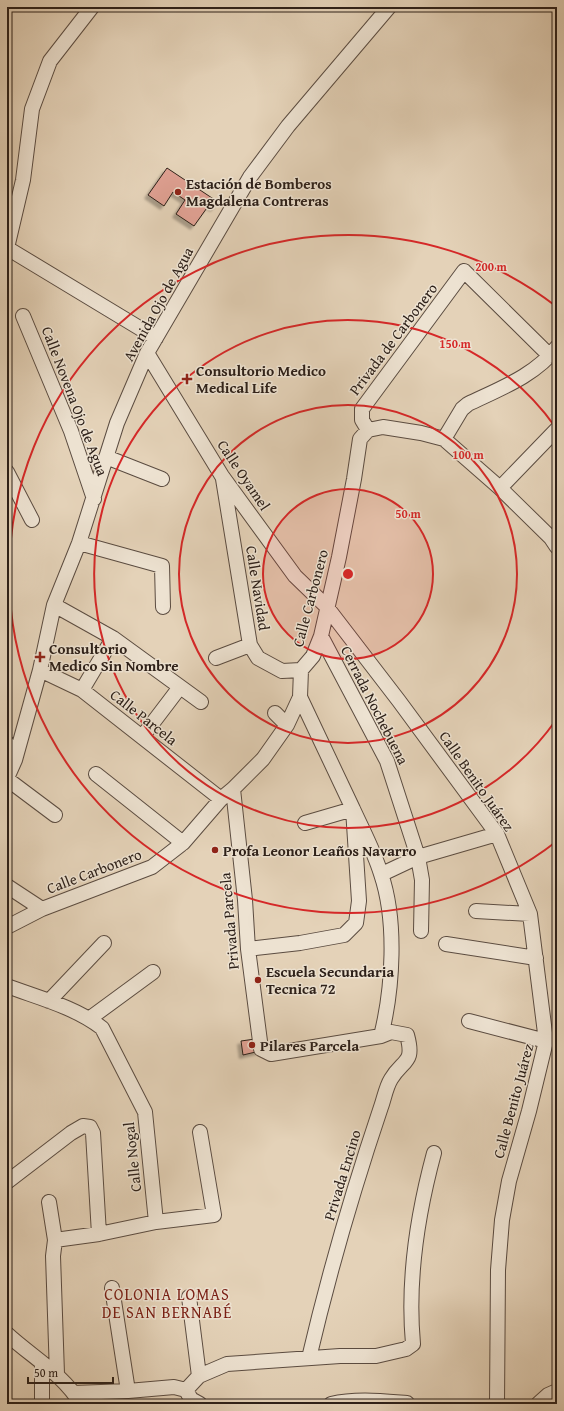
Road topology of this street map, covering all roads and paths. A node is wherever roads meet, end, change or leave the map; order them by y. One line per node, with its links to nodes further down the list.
1 (92, 7): 3 (street)
2 (389, 7): 5 (street, Avenida Ojo de Agua)
3 (7, 248): 5 (street)
4 (23, 316): 16 (street, Calle Novena Ojo de Agua)
5 (156, 338): 7 (street, Avenida Ojo de Agua)
6 (553, 352): 9 (street, Privada de Carbonero); 10 (street)
7 (147, 353): 11 (street, Avenida Ojo de Agua); 13 (street, Calle Oyamel)
8 (557, 429): 15 (street)
9 (368, 430): 10 (street); 21 (street, Calle Carbonero)
10 (444, 439): 15 (street)
11 (106, 457): 14 (street); 16 (street, Avenida Ojo de Agua)
12 (7, 472): 17 (street)
13 (222, 476): 21 (street, Calle Oyamel); 25 (street, Calle Navidad)
14 (162, 479)
15 (500, 488): 18 (street)
16 (94, 498): 19 (street, Avenida Ojo de Agua)
17 (32, 520)
18 (555, 538)
19 (80, 543): 20 (street, Avenida Ojo de Agua); 22 (street)
20 (54, 605): 24 (street); 27 (street, Avenida Ojo de Agua)
21 (326, 606): 23 (street, Calle Carbonero); 45 (street, Calle Benito Juárez)
22 (163, 607)
23 (321, 636): 28 (street, Calle Carbonero); 47 (street, Cerrada Nochebuena)
24 (113, 638): 29 (street); 30 (street)
25 (250, 645): 26 (street); 28 (street, Calle Navidad)
26 (216, 658)
27 (40, 670): 30 (street, Calle Parcela); 37 (street, Avenida Ojo de Agua)
28 (301, 670): 31 (street, Calle Carbonero)
29 (180, 687): 32 (street); 35 (street)
30 (82, 690): 35 (street, Calle Parcela)
31 (300, 697): 34 (street, Calle Carbonero); 42 (street)
32 (201, 702)
33 (275, 713): 34 (street)
34 (287, 725): 40 (street, Calle Carbonero)
35 (142, 737): 41 (street, Calle Parcela)
36 (7, 742): 37 (street)
37 (15, 760): 39 (street, Avenida Ojo de Agua)
38 (96, 774): 46 (street)
39 (7, 779): 43 (street)
40 (233, 790): 41 (street, Calle Carbonero); 57 (street, Privada Parcela)
41 (221, 799): 46 (street, Calle Carbonero)
42 (353, 809): 44 (street); 48 (street); 57 (street)
43 (55, 815)
44 (305, 823)
45 (497, 834): 47 (street); 52 (street, Calle Benito Juárez)
46 (183, 843): 50 (street, Calle Carbonero)
47 (418, 857): 48 (street); 54 (street, Cerrada Nochebuena)
48 (382, 874): 64 (street)
49 (7, 886): 50 (street)
50 (42, 910): 53 (street, Calle Carbonero)
51 (476, 911): 52 (street)
52 (530, 914): 58 (street, Calle Benito Juárez)
53 (7, 927)
54 (421, 931)
55 (104, 943): 61 (street)
56 (446, 944): 58 (street)
57 (248, 949): 64 (street, Privada Parcela)
58 (536, 958): 65 (street, Calle Benito Juárez)
59 (153, 972): 62 (street)
60 (7, 986): 61 (street, Calle Nogal)
61 (49, 1001): 62 (street, Calle Nogal)
62 (90, 1018): 70 (street, Calle Nogal)
63 (468, 1020): 65 (street)
64 (381, 1036): 76 (street, Privada Encino)
65 (546, 1041): 88 (street, Calle Benito Juárez)
66 (200, 1132): 70 (street)
67 (434, 1153): 76 (street)
68 (7, 1182): 71 (street)
69 (49, 1202): 72 (street)
70 (156, 1222): 71 (street)
71 (99, 1234): 72 (street)
72 (54, 1240): 78 (street)
73 (112, 1288): 81 (street)
74 (189, 1297): 79 (street)
75 (7, 1334): 77 (street)
76 (309, 1358): 79 (street)
77 (42, 1363): 78 (street); 85 (street)
78 (57, 1374): 83 (street)
79 (199, 1376): 80 (street)
80 (186, 1390): 81 (street); 86 (street)
81 (128, 1391): 83 (street)
82 (557, 1392): 89 (street); 90 (street)
83 (78, 1398)
84 (407, 1403): 87 (street)
85 (42, 1404)
86 (200, 1404)
87 (331, 1404)
88 (497, 1404)
89 (538, 1404)
90 (553, 1404)

